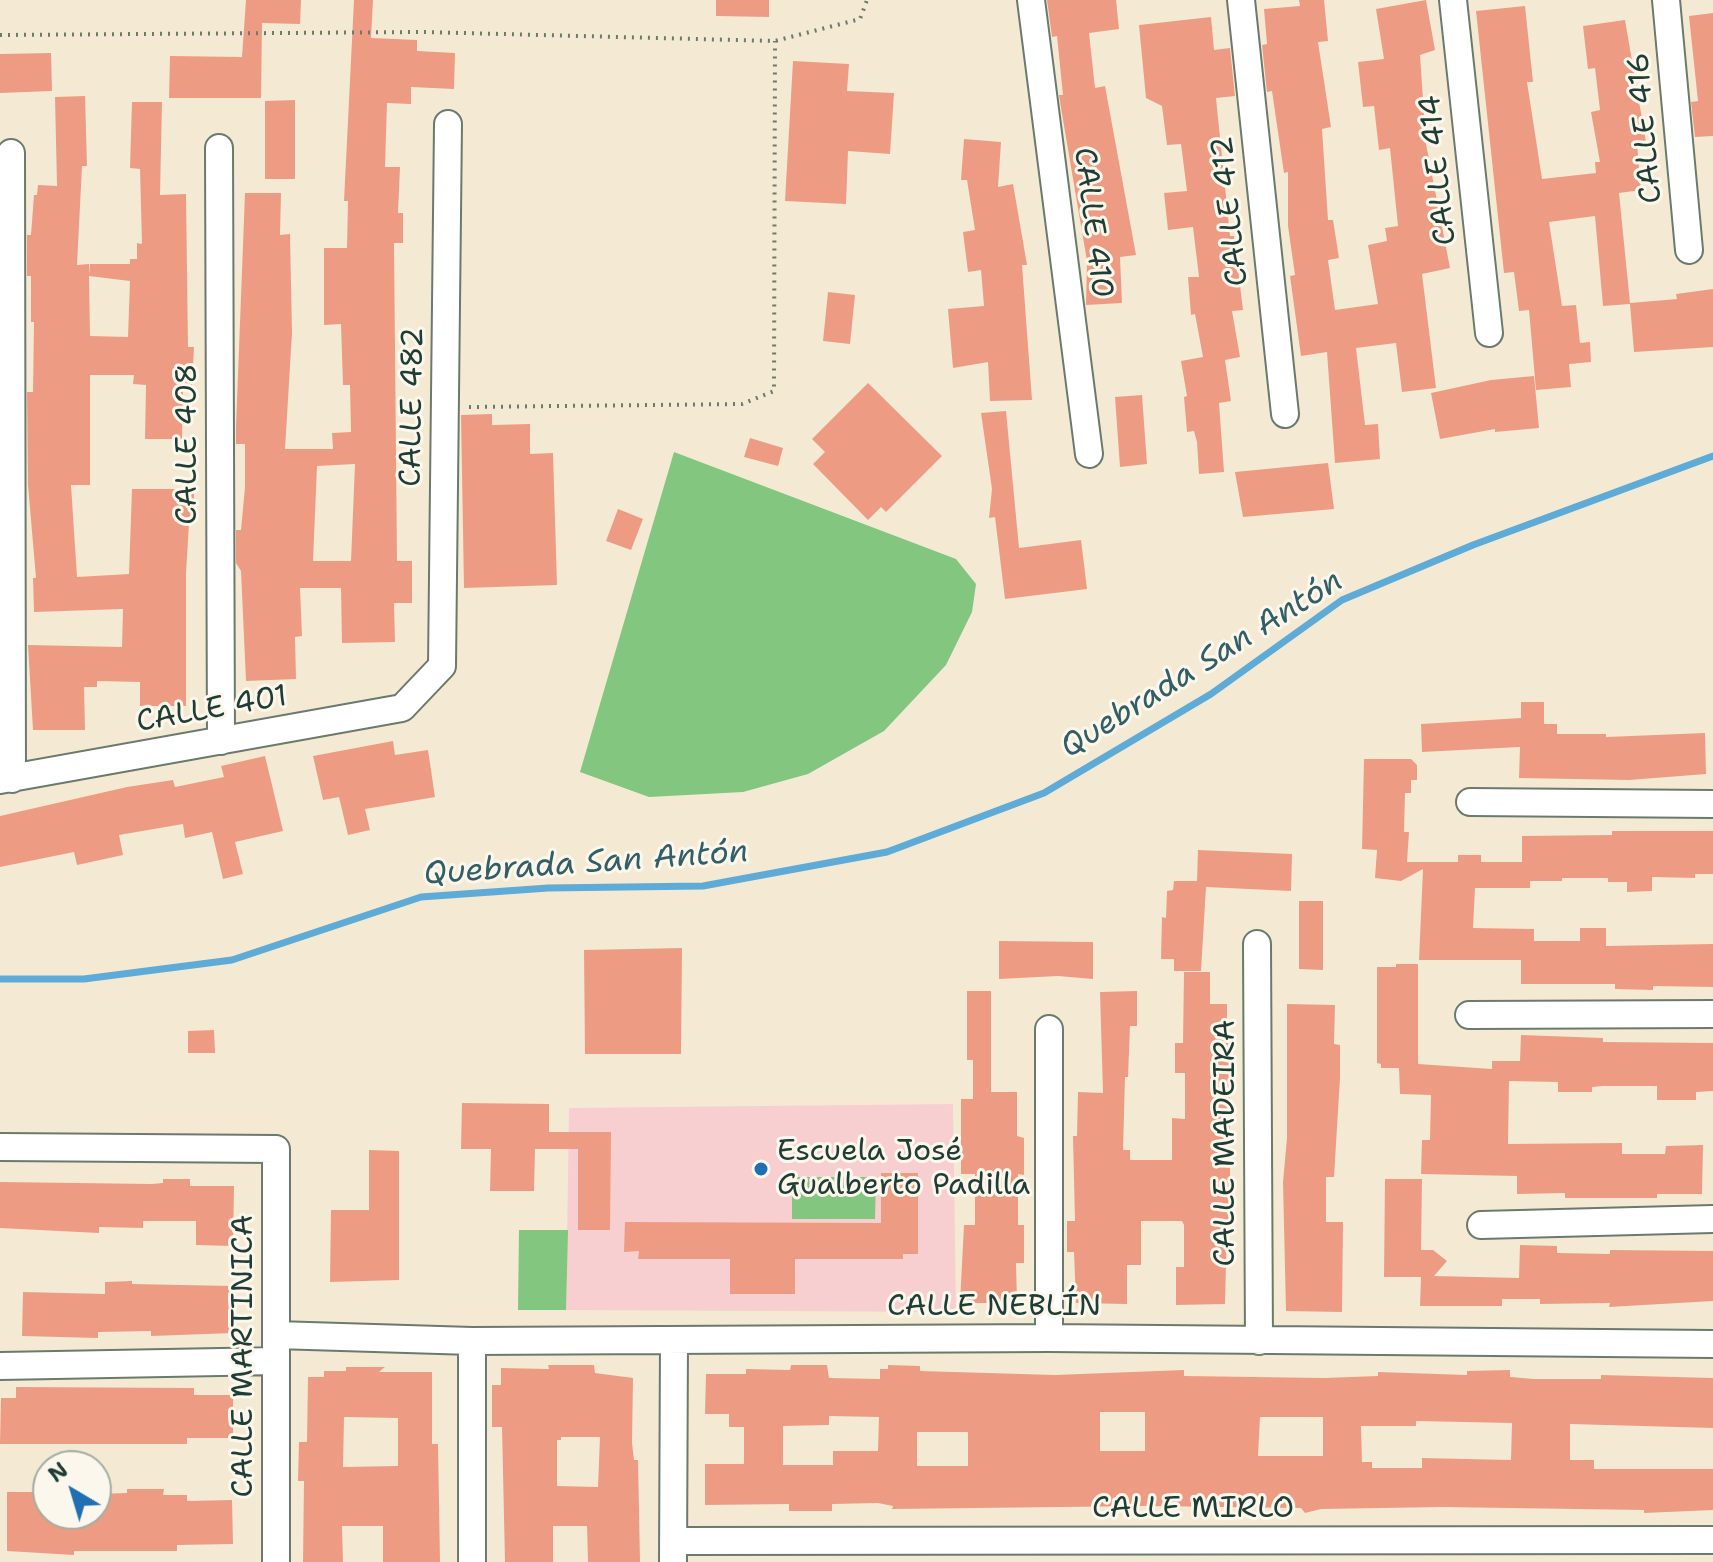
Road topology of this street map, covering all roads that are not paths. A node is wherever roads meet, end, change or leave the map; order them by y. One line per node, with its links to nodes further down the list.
1 (1031, 0): 11 (street, CALLE 410)
2 (1241, 0): 10 (street, CALLE 412)
3 (1453, 0): 9 (street, CALLE 414)
4 (1666, 0): 8 (street, CALLE 416)
5 (448, 124): 12 (street, CALLE 482)
6 (219, 148): 13 (street, CALLE 408)
7 (11, 153): 14 (street)
8 (1689, 250)
9 (1489, 333)
10 (1285, 414)
11 (1089, 454)
12 (426, 684): 13 (street, CALLE 401)
13 (221, 741): 14 (street, CALLE 401)
14 (6, 779)
15 (1470, 802): 16 (street)
16 (1713, 804)
17 (1257, 944): 28 (street, CALLE MADEIRA)
18 (1713, 1014): 19 (street)
19 (1469, 1015)
20 (1049, 1029): 25 (street)
21 (0, 1147): 24 (street, CALLE MARTINICA)
22 (1713, 1219): 23 (street)
23 (1481, 1225)
24 (276, 1335): 27 (street, CALLE NEBLÍN); 30 (street, CALLE MARTINICA)
25 (1049, 1338): 26 (street, CALLE NEBLÍN); 28 (street, CALLE NEBLÍN)
26 (674, 1340): 27 (street, CALLE NEBLÍN); 33 (street)
27 (472, 1341): 35 (street)
28 (1259, 1341): 29 (street, CALLE NEBLÍN)
29 (1713, 1344)
30 (276, 1361): 31 (street); 34 (street, CALLE MARTINICA)
31 (0, 1366)
32 (1713, 1540): 33 (street, CALLE MIRLO)
33 (673, 1552)
34 (276, 1562)
35 (472, 1562)

